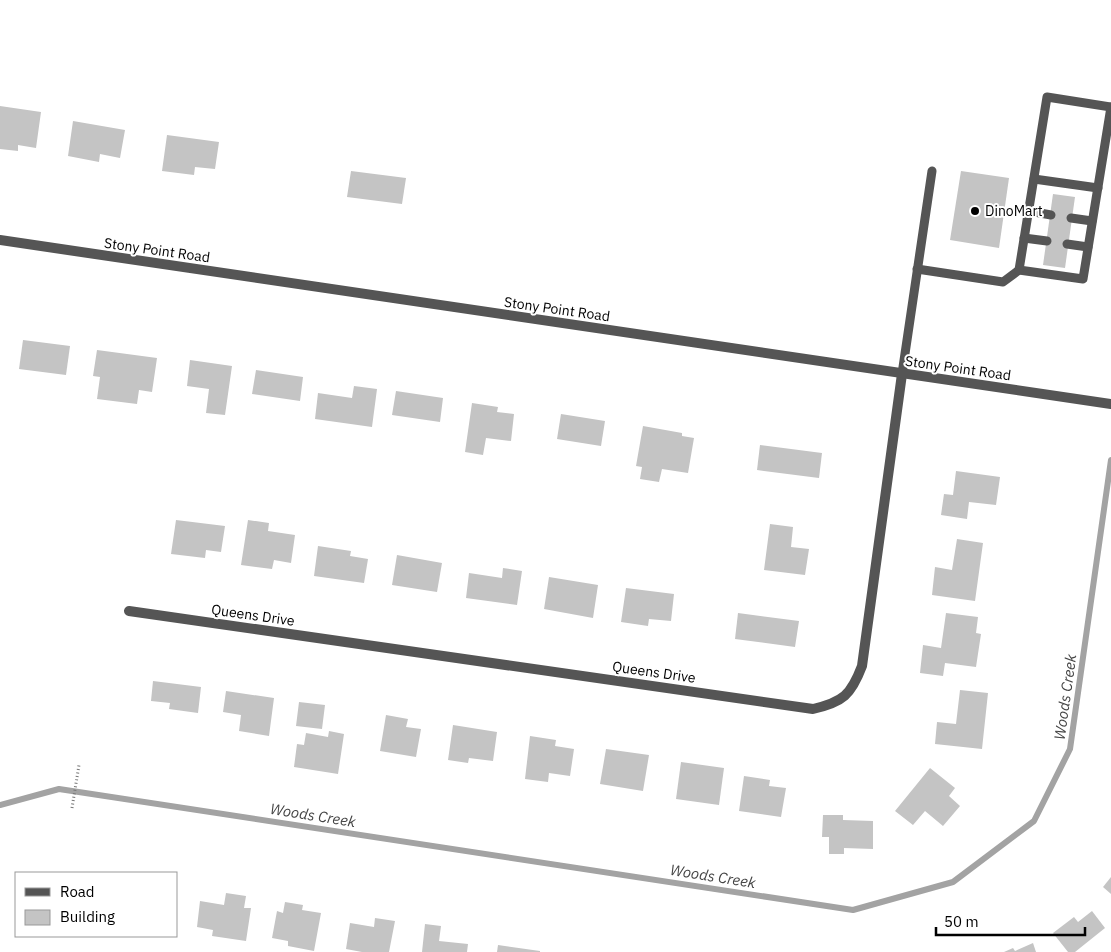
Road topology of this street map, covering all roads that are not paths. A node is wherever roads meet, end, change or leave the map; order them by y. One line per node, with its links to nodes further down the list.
1 (1111, 107): 3 (lane); 4 (lane)
2 (932, 171): 14 (lane)
3 (1034, 179): 4 (lane); 5 (lane)
4 (1098, 188): 8 (lane)
5 (1029, 211): 6 (lane); 9 (lane)
6 (1051, 215)
7 (1071, 218): 8 (lane)
8 (1092, 221): 13 (lane)
9 (1024, 238): 11 (lane); 15 (lane)
10 (0, 240): 16 (street, Stony Point Road)
11 (1047, 241)
12 (1068, 244): 13 (lane)
13 (1088, 247): 15 (lane)
14 (918, 269): 15 (lane); 16 (lane)
15 (1019, 270)
16 (902, 374): 17 (street, Stony Point Road); 18 (street, Queens Drive)
17 (1111, 404)
18 (129, 611)

